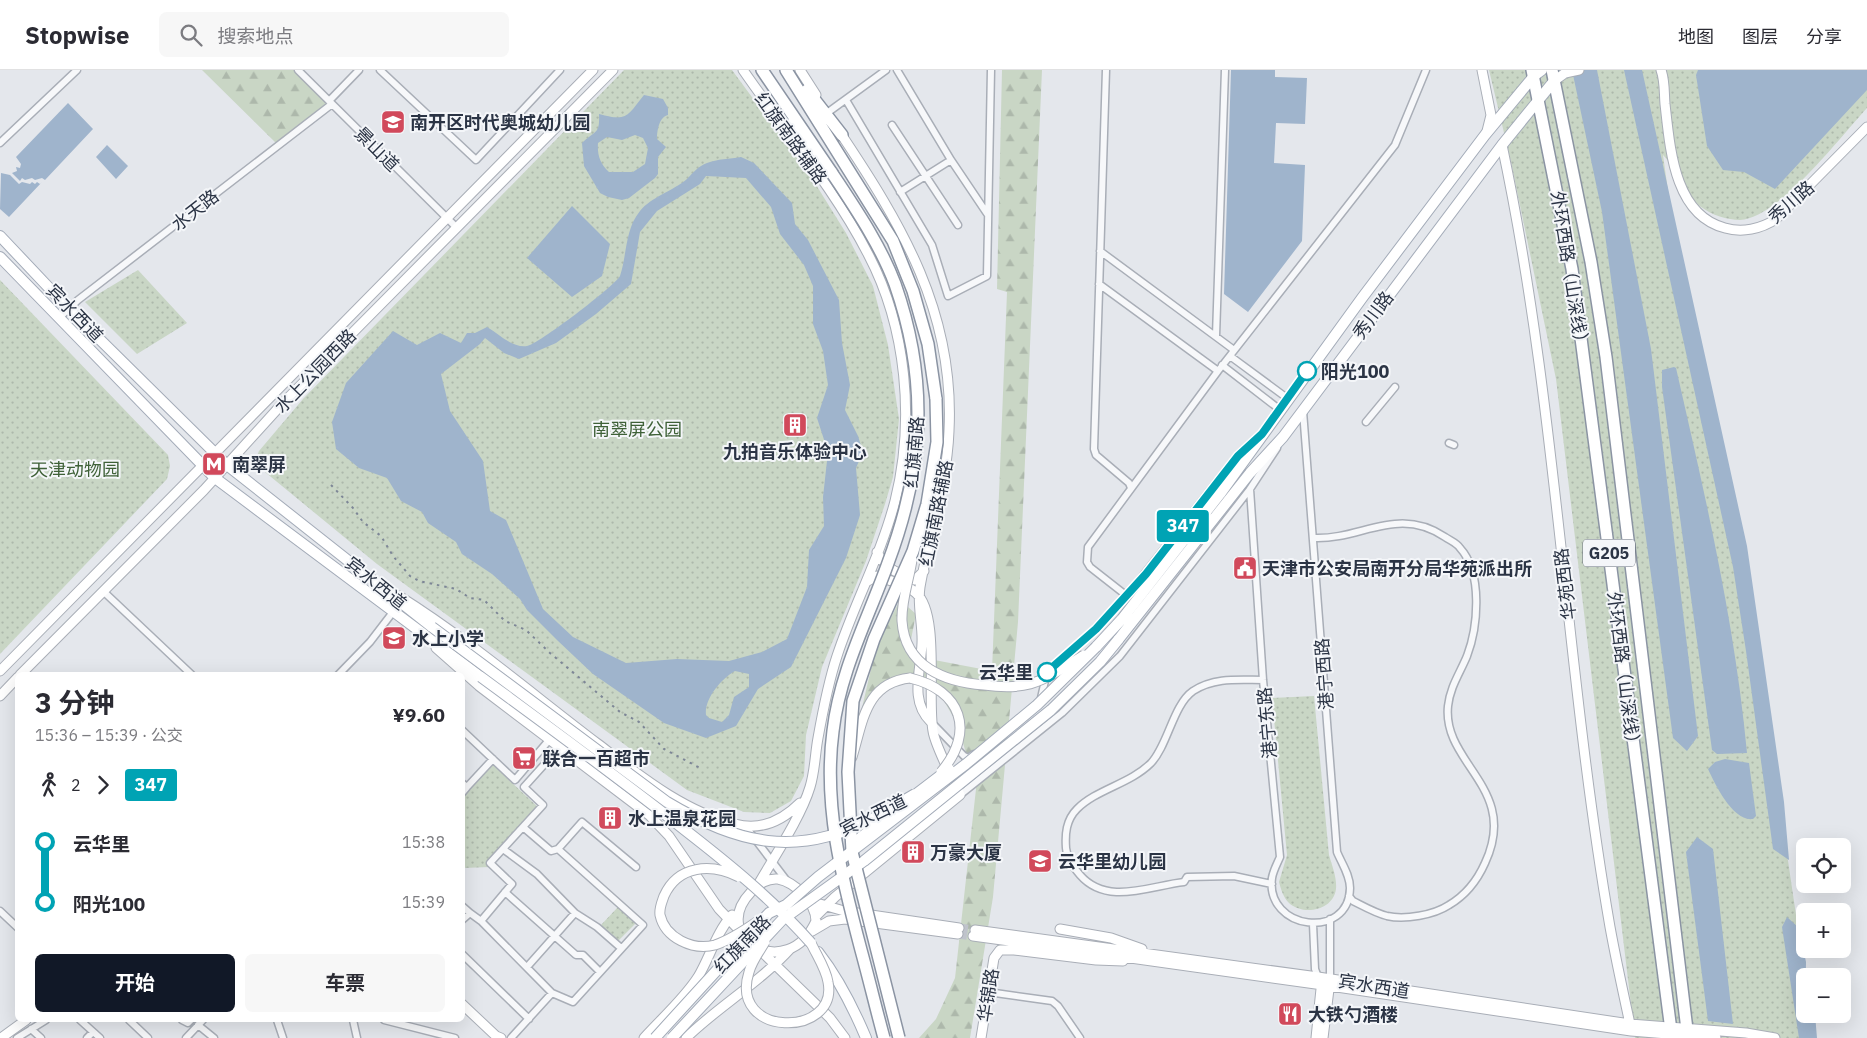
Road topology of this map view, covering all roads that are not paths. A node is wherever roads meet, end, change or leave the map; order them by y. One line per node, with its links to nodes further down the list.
1 (77, 70): 37 (street)
2 (298, 70): 28 (street, 景山道)
3 (358, 70): 28 (street, 水天路)
4 (380, 70): 5 (street)
5 (560, 70)
6 (593, 70): 44 (main road, 水上公园西路)
7 (613, 70): 46 (main road, 水上公园西路)
8 (743, 70): 39 (main road, 红旗南路辅路)
9 (762, 70): 25 (highway, 红旗南路)
10 (786, 70): 24 (highway, 红旗南路)
11 (800, 70): 29 (main road, 红旗南路辅路)
12 (886, 70): 27 (street)
13 (897, 70): 40 (street)
14 (992, 70): 43 (street)
15 (1106, 70): 48 (street)
16 (1225, 70): 53 (street)
17 (1426, 70): 54 (street)
18 (1483, 70): 30 (main road); 36 (main road)
19 (1579, 70): 23 (main road, 秀川路)
20 (1662, 70): 33 (main road, 秀川路)
21 (1666, 70): 31 (main road, 秀川路)
22 (1536, 72): 26 (highway, 外环西路（山深线） / G205); 30 (main road, 秀川路)
23 (1553, 76): 26 (main road, 秀川路); 168 (highway, 外环西路（山深线） / G205)
24 (796, 85): 35 (highway); 70 (highway, 红旗南路, bridge)
25 (777, 93): 39 (highway); 189 (highway, 红旗南路, bridge)
26 (1538, 99): 34 (main road, 秀川路); 167 (highway, 外环西路（山深线） / G205)
27 (846, 100): 29 (street); 42 (street)
28 (331, 102): 44 (street, 景山道); 51 (street, 水天路)
29 (827, 113): 35 (main road, 红旗南路辅路)
30 (1502, 114): 34 (main road); 36 (main road, 秀川路)
31 (1867, 119)
32 (892, 125): 41 (street)
33 (1867, 127)
34 (1512, 131): 38 (main road, 秀川路)
35 (842, 134): 72 (main road, 红旗南路辅路)
36 (1485, 134): 57 (main road, 秀川路)
37 (0, 143)
38 (1502, 145): 59 (main road, 秀川路); 165 (main road, 华苑西路)
39 (807, 160): 71 (main road, 红旗南路辅路)
40 (951, 160): 41 (street); 43 (street)
41 (926, 176): 42 (street); 45 (street)
42 (900, 192): 43 (street)
43 (988, 216)
44 (447, 219): 46 (street, 景山道); 63 (main road, 水上公园西路)
45 (958, 225)
46 (456, 227): 65 (main road, 水上公园西路)
47 (0, 236): 51 (main road, 宾水西道)
48 (1100, 250): 50 (street); 53 (street)
49 (0, 257): 52 (main road, 宾水西道)
50 (1099, 284): 55 (street); 67 (street)
51 (69, 309): 52 (street, 水天路); 63 (main road, 宾水西道)
52 (59, 318): 64 (main road, 宾水西道)
53 (1216, 336): 54 (street)
54 (1232, 353): 55 (street); 57 (street)
55 (1220, 368): 58 (street); 67 (street)
56 (1395, 387): 60 (street)
57 (1287, 398): 58 (main road, 秀川路)
58 (1279, 409): 61 (main road, 秀川路)
59 (1303, 410): 62 (main road, 秀川路); 69 (street, 港宁西路)
60 (1366, 422)
61 (1262, 434): 76 (street); 81 (main road, 秀川路)
62 (1283, 438): 68 (street); 80 (main road, 秀川路)
63 (213, 452): 64 (main road, 水上公园西路); 65 (main road, 宾水西道)
64 (201, 465): 66 (main road, 宾水西道); 82 (main road, 水上公园西路)
65 (227, 466): 66 (main road, 水上公园西路); 74 (main road, 宾水西道)
66 (215, 478): 75 (main road, 水上公园西路); 78 (main road, 宾水西道)
67 (1132, 488): 76 (street)
68 (1250, 489): 89 (street, 港宁东路); 103 (street)
69 (1314, 538): 117 (street, 港宁西路); 117 (street)
70 (914, 551): 81 (main road, bridge); 97 (highway, 红旗南路, bridge)
71 (877, 552): 72 (main road); 73 (main road, 红旗南路辅路)
72 (926, 568): 77 (main road, 红旗南路辅路)
73 (866, 582): 77 (main road); 104 (main road, 红旗南路辅路)
74 (379, 584): 102 (main road, 宾水西道, bridge); 105 (main road)
75 (103, 592): 83 (main road, 水上公园西路); 84 (street)
76 (1127, 596): 91 (street)
77 (920, 598): 91 (main road); 91 (main road, 红旗南路辅路)
78 (393, 612): 79 (main road, 宾水西道); 85 (street)
79 (422, 634): 86 (main road); 113 (main road, 宾水西道, bridge)
80 (1118, 640): 129 (main road, 红旗南路, bridge)
81 (1096, 647): 92 (main road, 红旗南路, bridge)
82 (0, 671)
83 (23, 672)
84 (189, 672)
85 (341, 672)
86 (464, 672)
87 (465, 673): 94 (main road)
88 (15, 680): 90 (main road, 水上公园西路)
89 (1263, 680): 114 (street, 港宁东路); 114 (street)
90 (0, 696)
91 (931, 722): 103 (main road, 红旗南路辅路)
92 (1008, 729): 99 (main road, bridge); 111 (main road, 红旗南路, bridge)
93 (465, 733): 96 (street)
94 (550, 739): 95 (main road); 98 (street)
95 (560, 747): 101 (street); 130 (main road)
96 (493, 759): 98 (street); 100 (street)
97 (848, 772): 99 (main road, bridge); 190 (highway, 红旗南路, bridge)
98 (515, 780): 101 (street)
99 (934, 780): 102 (main road, bridge)
100 (465, 787)
101 (524, 787): 106 (street)
102 (915, 794): 111 (main road, bridge)
103 (960, 795): 115 (main road)
104 (805, 798): 105 (main road); 109 (main road, 红旗南路辅路)
105 (745, 826): 109 (street)
106 (523, 827): 107 (street); 108 (street)
107 (503, 849): 116 (street); 124 (street)
108 (558, 849): 110 (street); 140 (street)
109 (771, 862): 112 (street); 113 (main road, 红旗南路辅路)
110 (636, 867)
111 (818, 877): 125 (main road, 红旗南路, bridge)
112 (788, 882): 113 (main road); 118 (main road)
113 (754, 884): 120 (main road, 红旗南路辅路); 125 (main road, bridge); 139 (main road, 宾水西道, bridge)
114 (1272, 884): 133 (street)
115 (850, 885): 119 (main road); 126 (main road)
116 (505, 892): 132 (street); 138 (street)
117 (1349, 896): 131 (street)
118 (808, 899): 119 (main road); 127 (main road)
119 (824, 906): 126 (main road); 127 (main road)
120 (738, 908): 130 (main road); 136 (main road)
121 (465, 909): 123 (street)
122 (0, 912): 134 (street)
123 (470, 913): 128 (street); 132 (street)
124 (575, 913): 138 (street); 140 (street)
125 (769, 913): 184 (main road, 红旗南路, bridge)
126 (856, 913): 137 (main road)
127 (816, 916): 137 (main road)
128 (465, 917)
129 (786, 917): 139 (main road, bridge); 185 (main road, 红旗南路, bridge)
130 (729, 919): 136 (main road); 183 (main road)
131 (1330, 919): 133 (street); 150 (street)
132 (480, 921): 147 (street)
133 (1313, 924): 150 (street)
134 (15, 925)
135 (1060, 929): 143 (main road)
136 (741, 932): 142 (main road)
137 (809, 932): 141 (main road)
138 (555, 936): 147 (street); 148 (street)
139 (811, 943): 188 (main road, 宾水西道, bridge)
140 (621, 948): 148 (street)
141 (790, 949): 142 (main road); 146 (main road)
142 (761, 950): 146 (main road)
143 (1152, 954): 145 (main road, 宾水西道); 149 (main road, 宾水西道)
144 (465, 957): 155 (street)
145 (1139, 959): 149 (main road, 宾水西道); 151 (main road, 华锦路)
146 (776, 965): 186 (main road); 187 (main road)
147 (526, 967): 152 (street)
148 (600, 972): 152 (street)
149 (1308, 979): 150 (main road, 宾水西道); 153 (main road)
150 (1324, 982): 153 (main road); 165 (main road, 宾水西道)
151 (988, 992): 191 (main road, 华锦路); 192 (street)
152 (552, 993): 155 (street)
153 (1325, 998): 193 (main road); 194 (main road)
154 (465, 1007): 181 (main road)
155 (529, 1019): 182 (street)
156 (23, 1022): 170 (main road)
157 (43, 1022): 164 (street)
158 (82, 1022): 166 (street)
159 (131, 1022): 175 (street)
160 (201, 1022): 176 (street); 177 (street)
161 (277, 1022): 178 (street)
162 (353, 1022): 179 (street)
163 (391, 1022): 169 (street)
164 (31, 1029): 171 (street); 172 (street)
165 (1630, 1031): 167 (main road, 宾水西道)
166 (93, 1032): 173 (street); 174 (street)
167 (1671, 1034): 168 (main road, 宾水西道)
168 (1687, 1034): 195 (main road, 宾水西道); 196 (main road, 宾水西道)
169 (435, 1035): 180 (street)
170 (1, 1038)
171 (16, 1038)
172 (41, 1038)
173 (87, 1038)
174 (100, 1038)
175 (148, 1038)
176 (186, 1038)
177 (214, 1038)
178 (283, 1038)
179 (357, 1038)
180 (455, 1038)
181 (501, 1038)
182 (511, 1038)
183 (644, 1038)
184 (655, 1038)
185 (672, 1038)
186 (686, 1038)
187 (846, 1038)
188 (866, 1038)
189 (884, 1038)
190 (899, 1038)
191 (981, 1038)
192 (1080, 1038)
193 (1316, 1038)
194 (1323, 1038)
195 (1716, 1038)
196 (1775, 1038)

